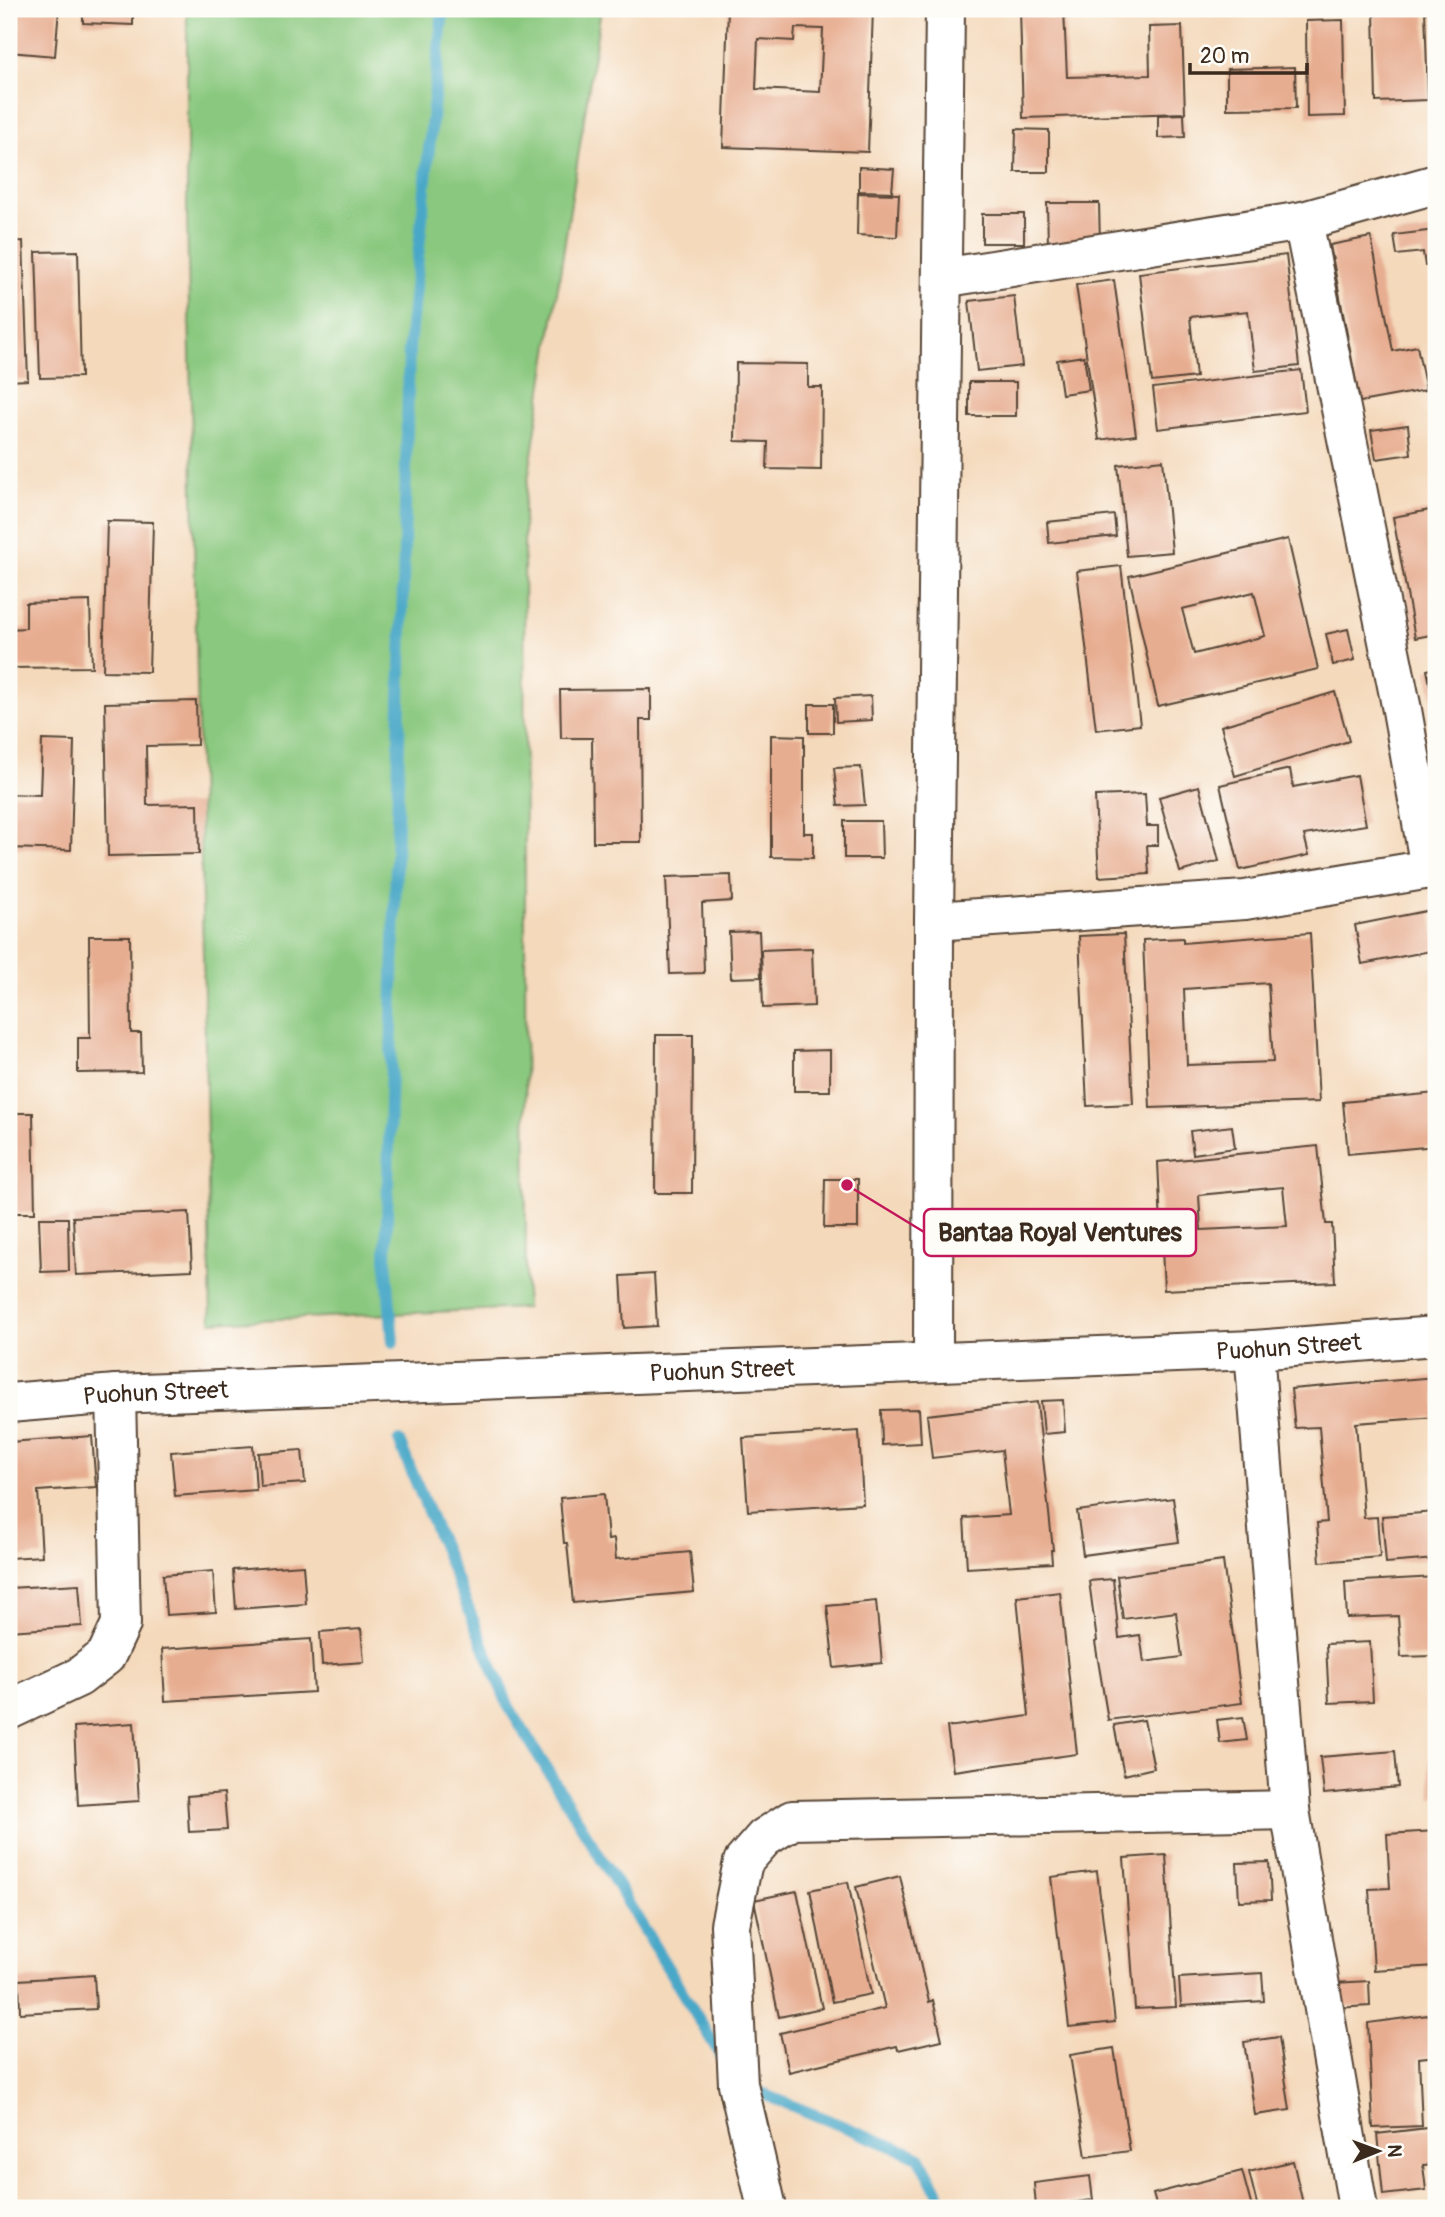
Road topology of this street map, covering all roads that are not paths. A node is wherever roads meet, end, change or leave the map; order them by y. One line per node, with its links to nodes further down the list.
1 (945, 9): 4 (street)
2 (1436, 184): 3 (street)
3 (1303, 222): 4 (street); 5 (street)
4 (942, 278): 6 (street)
5 (1433, 868): 6 (street)
6 (934, 921): 9 (street)
7 (1436, 1336): 8 (street, Puohun Street)
8 (1254, 1350): 9 (street, Puohun Street); 13 (street)
9 (933, 1361): 10 (street, Puohun Street)
10 (116, 1394): 11 (street, Puohun Street); 12 (street)
11 (9, 1403)
12 (9, 1710)
13 (1290, 1810): 14 (street); 15 (street)
14 (767, 2208)
15 (1358, 2208)

